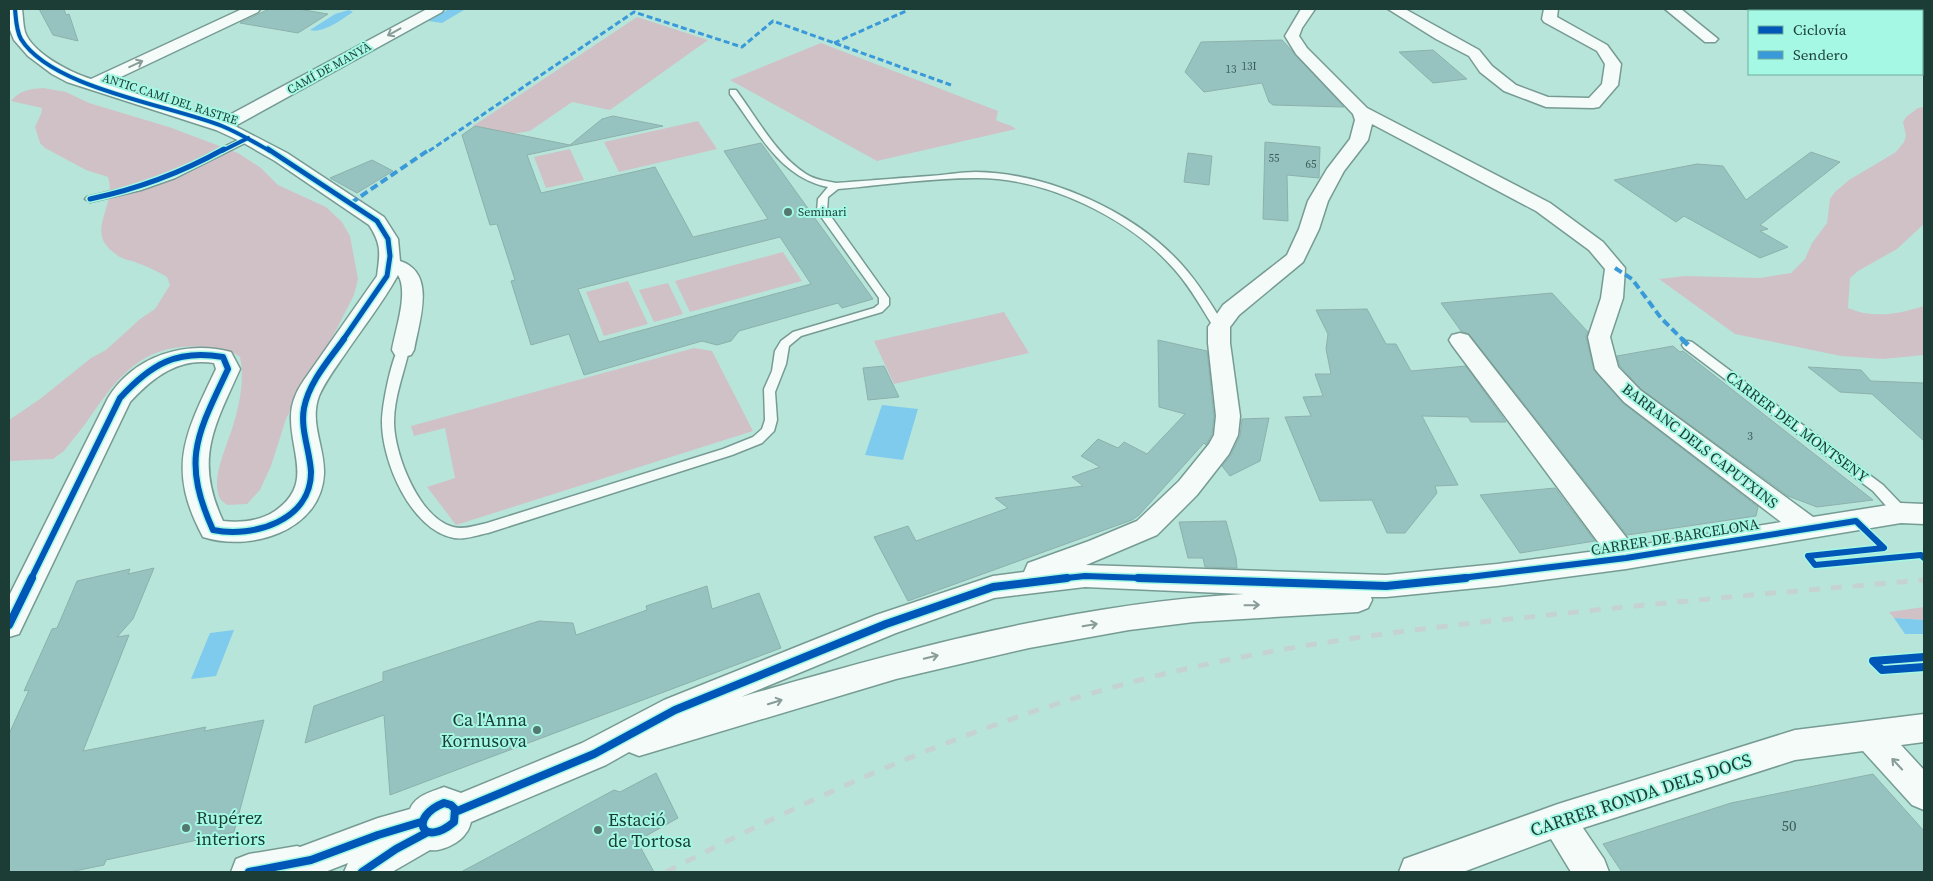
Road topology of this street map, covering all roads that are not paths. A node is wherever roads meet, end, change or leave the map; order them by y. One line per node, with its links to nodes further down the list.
1 (15, 9): 9 (street, ANTIC CAMÍ DEL RASTRE)
2 (253, 9): 9 (street, one-way to 2)
3 (437, 9): 12 (street, CAMÍ DE MANYÀ, one-way to 12)
4 (1308, 9): 11 (street, BARRANC DELS CAPUTXINS)
5 (1395, 9): 6 (street)
6 (1551, 9)
7 (1672, 9): 8 (street)
8 (1710, 39)
9 (92, 85): 12 (street, ANTIC CAMÍ DEL RASTRE)
10 (733, 92): 14 (lane)
11 (1361, 112): 17 (street); 22 (street, BARRANC DELS CAPUTXINS)
12 (222, 126): 13 (street, ANTIC CAMÍ DEL RASTRE)
13 (248, 138): 15 (lane); 16 (street, ANTIC CAMÍ DEL RASTRE)
14 (836, 186): 17 (lane); 20 (lane)
15 (90, 199)
16 (389, 264): 20 (street); 26 (street)
17 (1219, 327): 25 (street)
18 (1460, 340): 23 (street)
19 (1688, 345): 21 (lane, CARRER DEL MONTSENY)
20 (403, 350)
21 (1913, 513): 22 (street, CARRER DE BARCELONA)
22 (1808, 528): 23 (street, CARRER DE BARCELONA)
23 (1626, 558): 24 (street, CARRER DE BARCELONA)
24 (1497, 575): 25 (street); 28 (street, one-way to 24)
25 (1058, 577): 28 (street); 30 (street)
26 (9, 625)
27 (1924, 728): 29 (street, CARRER RONDA DELS DOCS)
28 (674, 731): 30 (street)
29 (1870, 735): 31 (street, one-way to 29); 32 (street, CARRER RONDA DELS DOCS)
30 (594, 754): 33 (street)
31 (1924, 794)
32 (1558, 820): 37 (street, CARRER RONDA DELS DOCS); 38 (street)
33 (424, 828): 34 (street); 36 (street)
34 (296, 866): 35 (street)
35 (249, 872)
36 (362, 872)
37 (1417, 872)
38 (1591, 872)

